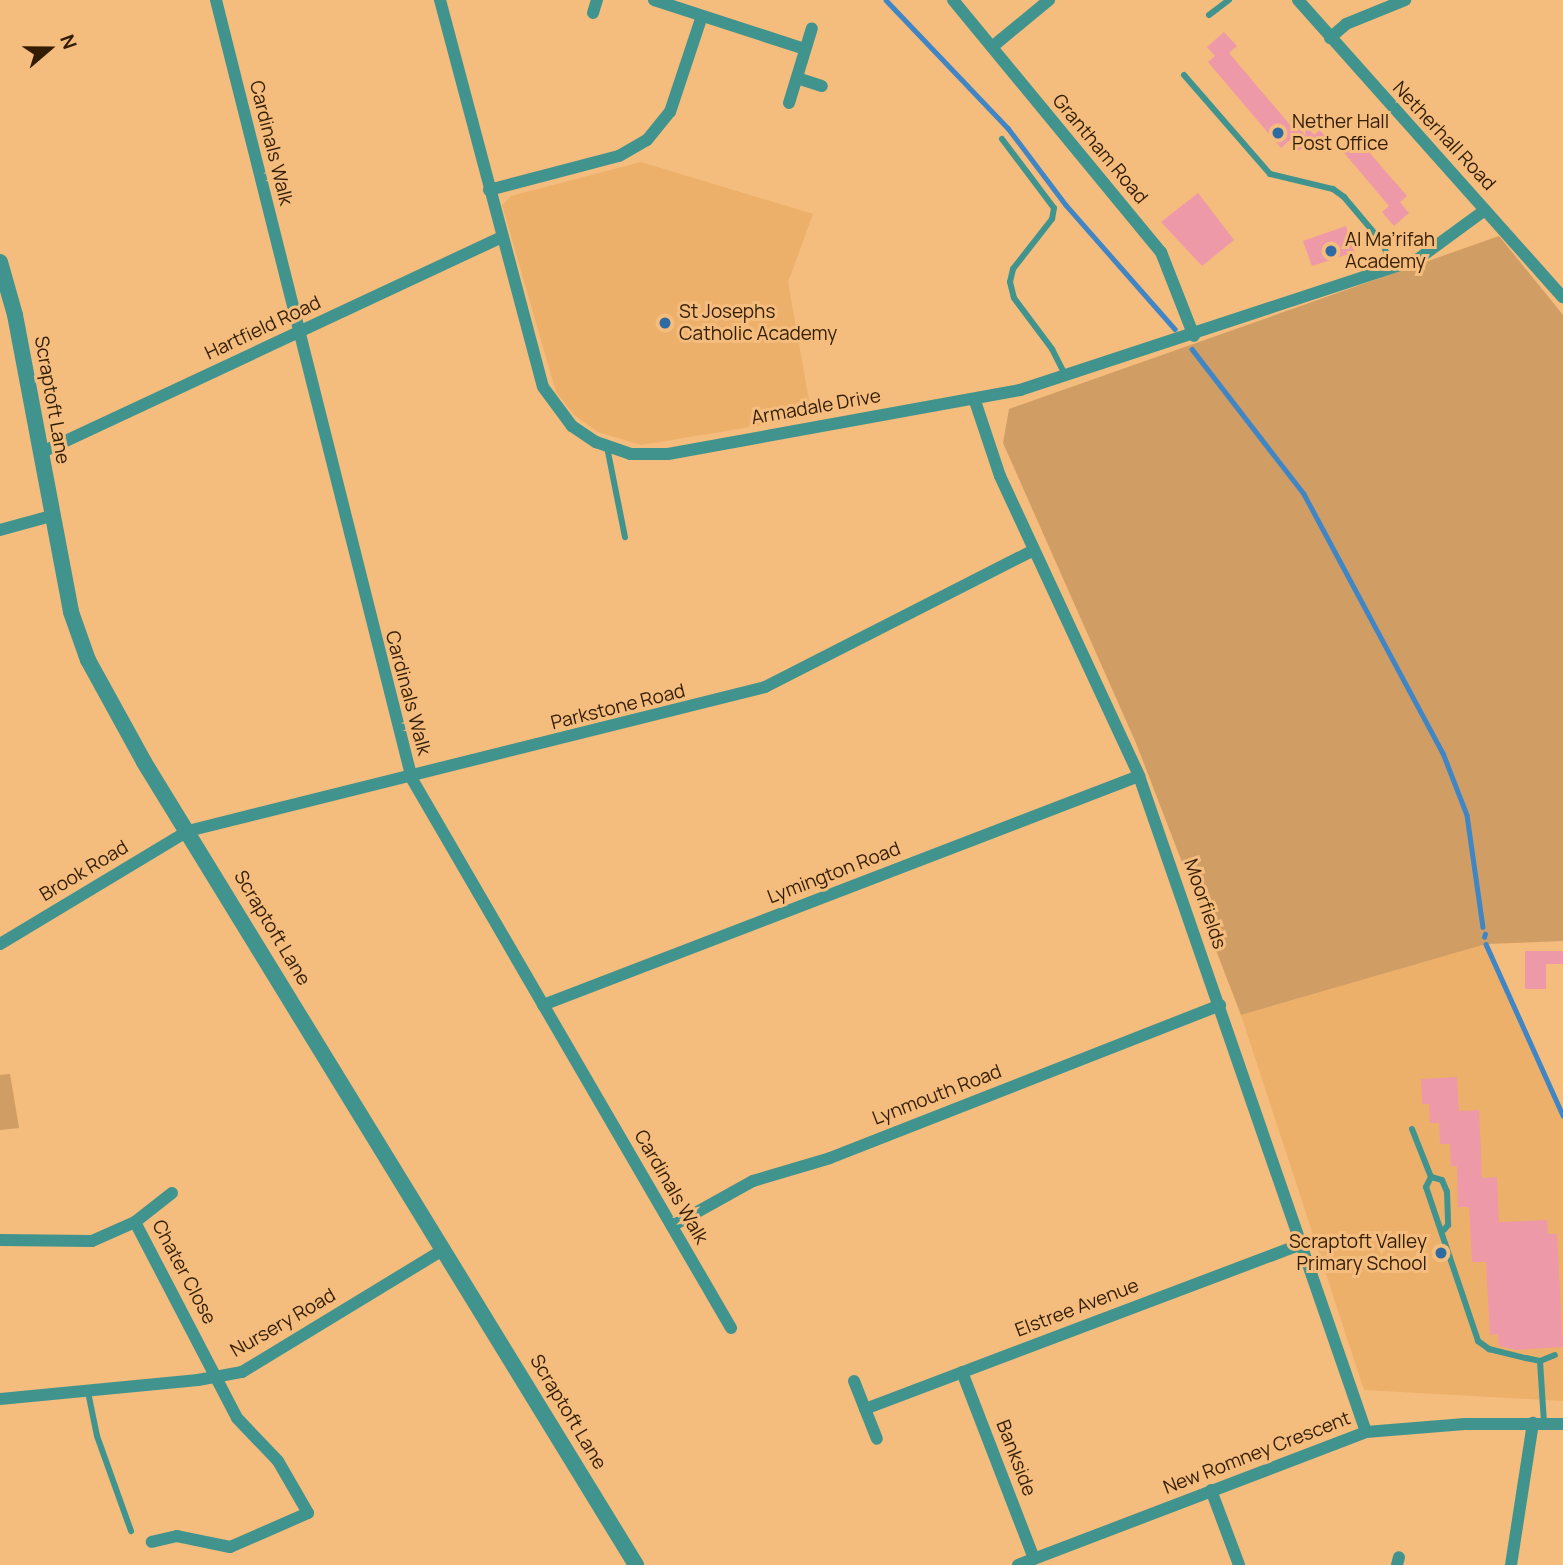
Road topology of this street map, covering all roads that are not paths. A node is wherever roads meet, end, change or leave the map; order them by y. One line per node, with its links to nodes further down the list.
1 (216, 0): 27 (street, Cardinals Walk)
2 (440, 0): 20 (street, Armadale Drive)
3 (654, 0): 10 (street)
4 (953, 0): 13 (street, Grantham Road)
5 (1049, 0): 13 (street)
6 (1229, 0): 9 (lane)
7 (1298, 0): 12 (street, Netherhall Road)
8 (1405, 0): 12 (street)
9 (1209, 15)
10 (702, 16): 14 (street); 20 (street)
11 (811, 28): 14 (street)
12 (1330, 38): 21 (street, Netherhall Road)
13 (992, 47): 28 (street, Grantham Road)
14 (805, 50): 16 (street)
15 (1184, 75): 24 (lane)
16 (797, 78): 17 (street); 18 (street)
17 (822, 86)
18 (789, 103)
19 (1002, 139): 29 (lane)
20 (489, 190): 22 (street, Armadale Drive)
21 (1485, 210): 24 (street, Armadale Drive); 25 (street, Netherhall Road)
22 (502, 237): 27 (street, Hartfield Road); 31 (street, Armadale Drive)
23 (0, 262): 26 (street, Scraptoft Lane)
24 (1392, 268): 28 (street, Armadale Drive)
25 (1563, 297)
26 (5, 299): 32 (street, Scraptoft Lane)
27 (298, 333): 32 (street, Hartfield Road); 38 (street, Cardinals Walk)
28 (1194, 336): 29 (street, Armadale Drive)
29 (1065, 377): 30 (street, Armadale Drive)
30 (975, 401): 31 (street, Armadale Drive); 36 (street, Moorfields)
31 (607, 447): 35 (lane)
32 (40, 453): 33 (street, Scraptoft Lane)
33 (51, 516): 34 (street); 39 (street, Scraptoft Lane)
34 (0, 530)
35 (625, 537)
36 (1032, 551): 37 (street, Moorfields); 38 (street, Parkstone Road)
37 (1139, 776): 41 (street, Lymington Road); 42 (street, Moorfields)
38 (412, 779): 39 (street, Parkstone Road); 41 (street, Cardinals Walk)
39 (188, 831): 40 (street, Brook Road); 51 (street, Scraptoft Lane)
40 (0, 944)
41 (543, 1005): 47 (street, Cardinals Walk)
42 (1220, 1005): 47 (street, Lynmouth Road); 50 (street, Moorfields)
43 (1412, 1129): 44 (lane)
44 (1431, 1177): 48 (lane); 48 (lane)
45 (172, 1194): 46 (street, Chater Close)
46 (135, 1222): 49 (street, Chater Close); 56 (street, Chater Close)
47 (672, 1226): 52 (street, Cardinals Walk)
48 (1444, 1230): 54 (lane)
49 (0, 1240)
50 (1303, 1244): 55 (street, Elstree Avenue); 63 (street, Moorfields)
51 (444, 1249): 56 (street, Nursery Road); 69 (street, Scraptoft Lane)
52 (731, 1328)
53 (1555, 1355): 54 (lane)
54 (1540, 1361): 61 (lane)
55 (962, 1372): 60 (street, Elstree Avenue); 68 (street, Bankside)
56 (218, 1377): 58 (street, Nursery Road); 67 (street, Chater Close)
57 (854, 1381): 60 (street)
58 (87, 1390): 59 (street, Nursery Road); 66 (lane)
59 (0, 1399)
60 (865, 1409): 64 (street)
61 (1538, 1423): 62 (street, New Romney Crescent); 63 (street, New Romney Crescent); 72 (street)
62 (1563, 1424)
63 (1366, 1432): 65 (street, New Romney Crescent)
64 (877, 1439)
65 (1211, 1490): 68 (street, New Romney Crescent); 71 (street)
66 (131, 1531)
67 (152, 1542)
68 (1034, 1559): 70 (street, New Romney Crescent)
69 (636, 1565)
70 (1018, 1565)
71 (1239, 1565)
72 (1511, 1565)

